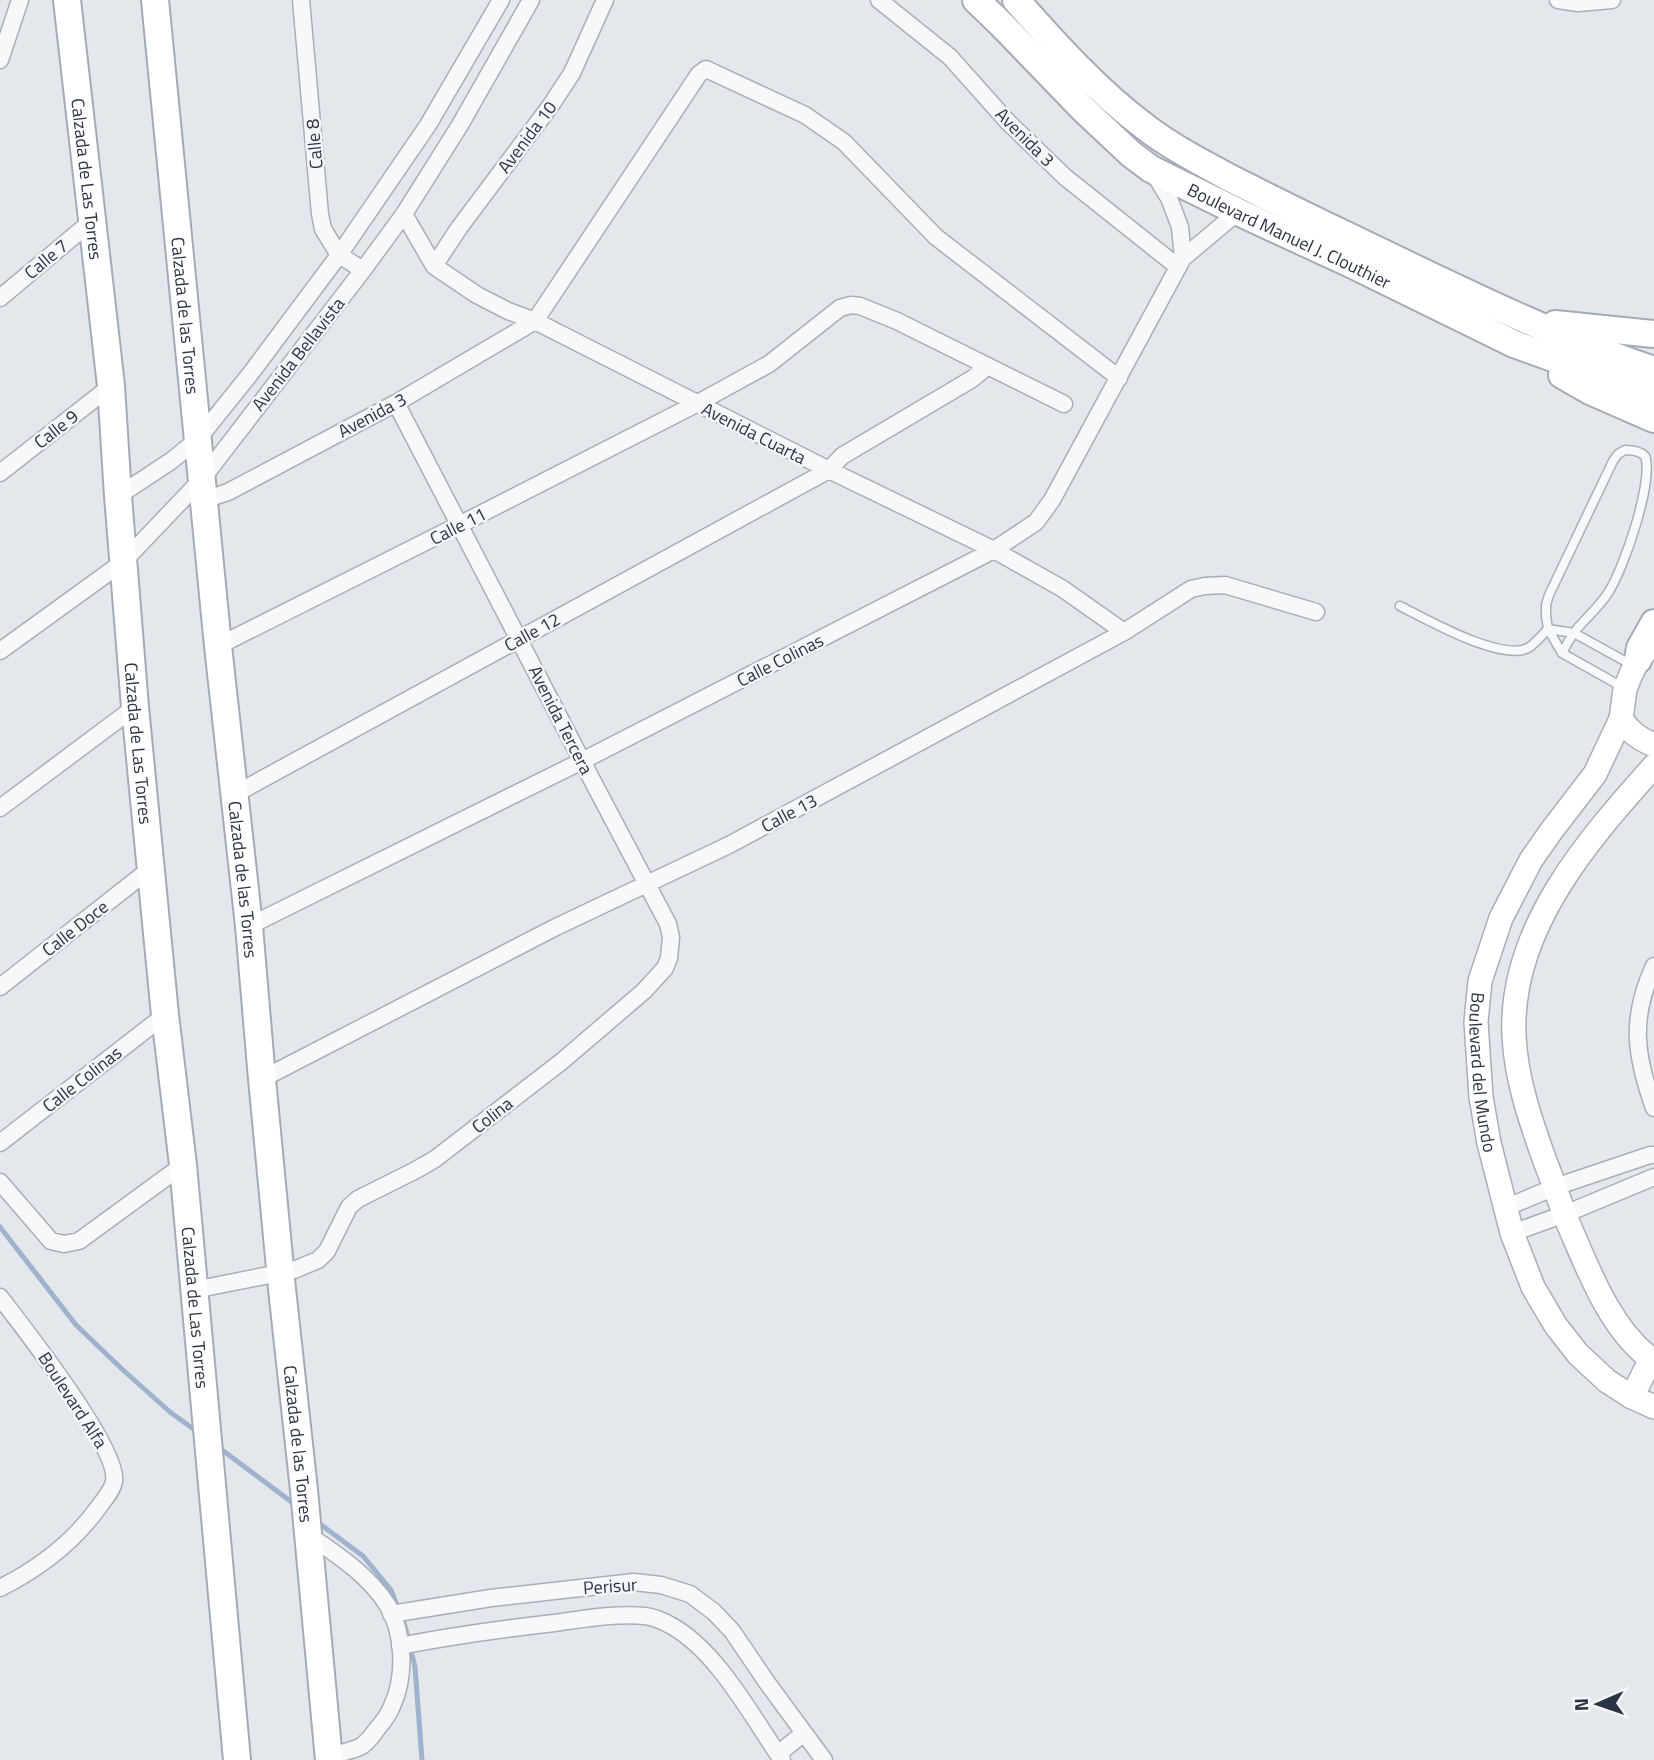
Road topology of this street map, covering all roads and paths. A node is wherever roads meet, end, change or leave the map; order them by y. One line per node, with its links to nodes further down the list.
1 (20, 0): 13 (street)
2 (66, 0): 17 (main road, Calzada de Las Torres)
3 (155, 0): 36 (main road, Calzada de las Torres)
4 (301, 0): 18 (street, Calle 8)
5 (501, 0): 18 (street, Avenida Bellavista)
6 (531, 0): 16 (street, Avenida Bellavista)
7 (605, 0): 20 (street, Avenida 10)
8 (879, 0): 19 (street, Avenida 3)
9 (976, 0): 14 (main road, Boulevard Manuel J. Clouthier)
10 (1016, 0): 24 (main road, Boulevard Manuel J. Clouthier)
11 (1558, 0): 12 (street)
12 (1612, 0)
13 (0, 60)
14 (1151, 169): 15 (main road, Boulevard Manuel J. Clouthier); 19 (street)
15 (1238, 212): 19 (street, Calle Colinas); 26 (main road, Boulevard Manuel J. Clouthier)
16 (404, 214): 20 (street, Avenida Cuarta); 21 (street, Avenida Bellavista)
17 (93, 220): 22 (street, Calle 7); 30 (main road, Calzada de Las Torres)
18 (339, 255): 21 (street, Calle 8); 36 (street, Avenida Bellavista)
19 (1180, 262): 29 (street, Calle Colinas)
20 (435, 267): 23 (street, Avenida Cuarta)
21 (363, 270): 39 (street, Avenida Bellavista)
22 (0, 298)
23 (535, 321): 29 (street); 32 (street, Avenida 3); 33 (street, Avenida Cuarta)
24 (1531, 322): 25 (main road); 28 (main road, Boulevard Manuel J. Clouthier)
25 (1654, 334)
26 (1514, 344): 31 (main road, Boulevard Manuel J. Clouthier); 35 (main road)
27 (988, 366): 33 (street, Calle 11); 34 (street); 37 (street, Calle 12)
28 (1654, 370)
29 (1119, 378): 42 (street, Calle Colinas)
30 (111, 386): 38 (street, Calle 9); 40 (main road, Calzada de Las Torres)
31 (1654, 392)
32 (396, 403): 39 (street, Avenida 3); 41 (street, Avenida Tercera)
33 (696, 404): 37 (street, Avenida Cuarta); 41 (street, Calle 11)
34 (1064, 404)
35 (1654, 419)
36 (198, 439): 39 (main road, Calzada de las Torres); 40 (street, Avenida Bellavista)
37 (829, 470): 42 (street, Avenida Cuarta); 50 (street, Calle 12)
38 (0, 473)
39 (203, 489): 43 (street, Avenida Bellavista); 51 (main road, Calzada de las Torres)
40 (118, 496): 43 (main road, Calzada de Las Torres)
41 (459, 525): 50 (street, Avenida Tercera); 51 (street, Calle 11)
42 (994, 550): 48 (street, Avenida Cuarta); 59 (street, Calle Colinas)
43 (123, 562): 52 (street, Avenida Bellavista); 56 (main road, Calzada de Las Torres)
44 (1399, 606): 47 (lane)
45 (1317, 612): 48 (street, Calle 13)
46 (1654, 623): 54 (main road)
47 (1549, 629): 49 (lane); 49 (lane); 53 (lane)
48 (1124, 632): 64 (street, Calle 13)
49 (1574, 633): 53 (lane); 54 (lane)
50 (519, 639): 59 (street, Avenida Tercera); 61 (street, Calle 12)
51 (218, 646): 61 (main road, Calzada de las Torres)
52 (0, 650)
53 (1562, 653): 55 (lane)
54 (1642, 656): 55 (street, Boulevard del Mundo)
55 (1625, 689): 57 (street, Boulevard del Mundo)
56 (135, 707): 62 (street); 63 (main road, Calzada de Las Torres)
57 (1622, 719): 58 (street); 80 (street, Boulevard del Mundo)
58 (1654, 745)
59 (582, 761): 64 (street, Avenida Tercera); 66 (street, Calle Colinas)
60 (1654, 766): 78 (street, Boulevard del Mundo)
61 (235, 793): 66 (main road, Calzada de las Torres)
62 (0, 808)
63 (150, 869): 68 (street, Calle Doce); 69 (main road, Calzada de Las Torres)
64 (648, 884): 65 (street, Avenida Tercera); 70 (street, Calle 13)
65 (668, 925): 83 (street, Colina)
66 (249, 926): 70 (main road, Calzada de las Torres)
67 (1654, 966): 71 (street)
68 (0, 987)
69 (165, 1015): 72 (street, Calle Colinas); 74 (main road, Calzada de Las Torres)
70 (262, 1079): 83 (main road, Calzada de las Torres)
71 (1654, 1108)
72 (0, 1143)
73 (1654, 1156): 75 (street)
74 (183, 1165): 77 (street); 84 (main road, Calzada de Las Torres)
75 (1616, 1166): 78 (street); 79 (street)
76 (1654, 1177): 79 (street)
77 (0, 1182)
78 (1555, 1187): 80 (street); 81 (street, Boulevard del Mundo)
79 (1623, 1189): 81 (street)
80 (1505, 1208): 82 (street, Boulevard del Mundo)
81 (1565, 1214): 82 (street); 86 (street, Boulevard del Mundo)
82 (1513, 1233): 87 (street, Boulevard del Mundo)
83 (280, 1272): 84 (street, Colina); 89 (main road, Calzada de las Torres)
84 (194, 1290): 96 (main road, Calzada de Las Torres)
85 (0, 1297): 90 (street, Boulevard Alfa)
86 (1653, 1360): 87 (street)
87 (1632, 1397): 88 (street, Boulevard del Mundo)
88 (1654, 1407)
89 (307, 1534): 91 (street); 94 (main road, Calzada de las Torres)
90 (0, 1588)
91 (391, 1614): 92 (street); 93 (street, Perisur)
92 (400, 1646): 94 (street); 95 (street, Perisur)
93 (804, 1733): 95 (street, Perisur); 97 (street, Perisur)
94 (334, 1753)
95 (780, 1757)
96 (236, 1760)
97 (824, 1760)

